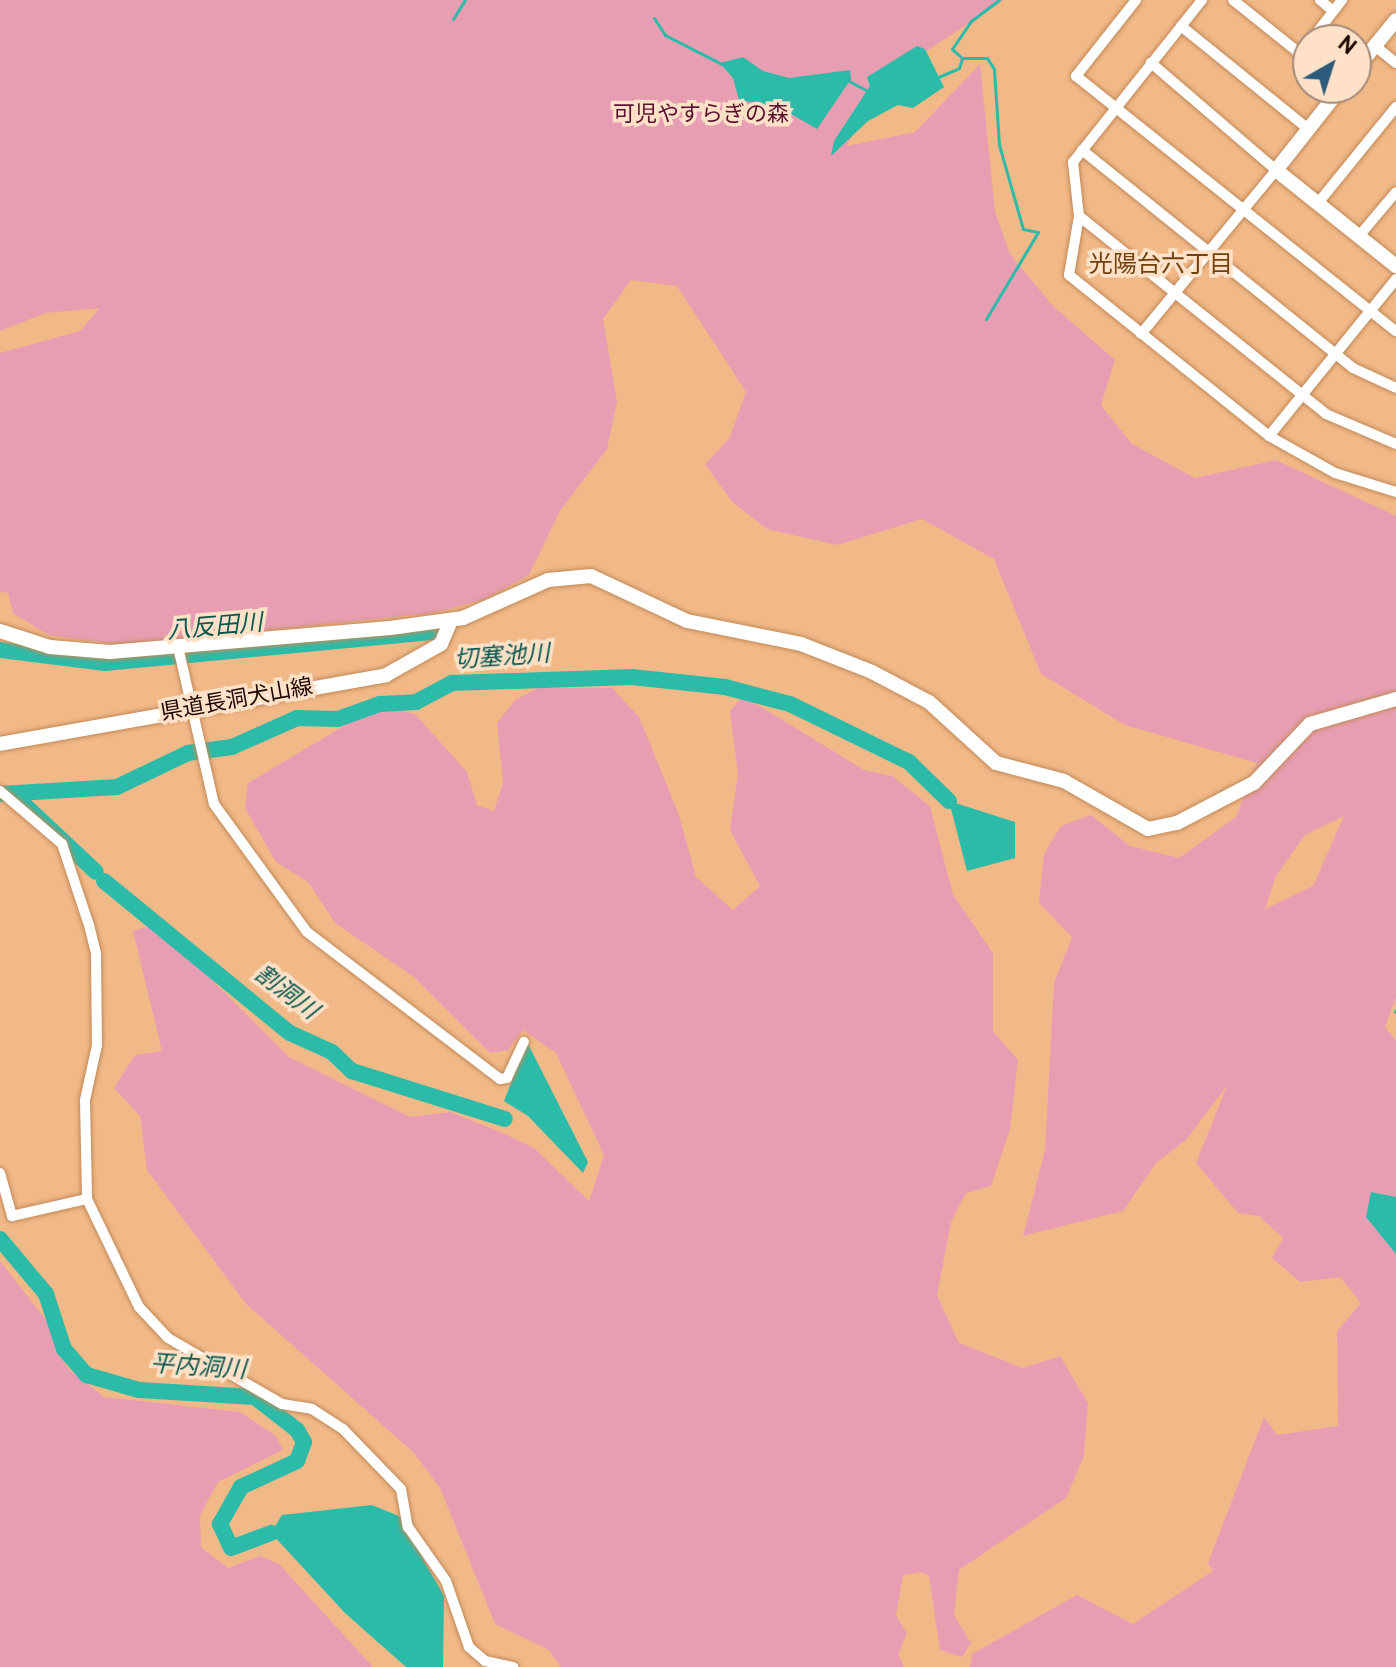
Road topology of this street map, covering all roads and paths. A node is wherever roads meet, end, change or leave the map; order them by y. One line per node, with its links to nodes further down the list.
1 (1136, 0): 16 (street)
2 (1202, 0): 9 (street)
3 (1233, 0): 10 (street)
4 (1320, 0): 6 (street)
5 (1342, 0): 6 (street)
6 (1333, 11): 8 (street)
7 (1396, 20): 11 (main road)
8 (1324, 24)
9 (1181, 26): 13 (street); 18 (street)
10 (1292, 39)
11 (1375, 46): 12 (main road); 14 (street)
12 (1372, 50)
13 (1151, 63): 16 (street); 20 (street)
14 (1396, 63)
15 (1328, 104): 18 (main road)
16 (1115, 107): 19 (street); 23 (street)
17 (1396, 107): 22 (street)
18 (1308, 129): 20 (main road)
19 (1082, 150): 24 (street); 26 (street)
20 (1276, 170): 22 (main road); 23 (street)
21 (1396, 192): 25 (street)
22 (1318, 203): 25 (main road)
23 (1243, 211): 26 (street); 30 (street)
24 (1079, 216): 29 (street); 32 (street)
25 (1359, 236): 27 (main road)
26 (1208, 252): 29 (street); 33 (street)
27 (1396, 266)
28 (1396, 279): 30 (street)
29 (1174, 294): 32 (street); 35 (street)
30 (1368, 314): 31 (street); 33 (street)
31 (1396, 331)
32 (1141, 334): 36 (street)
33 (1335, 354): 34 (street); 35 (street)
34 (1396, 388)
35 (1301, 395): 36 (street); 37 (street)
36 (1269, 436): 38 (street)
37 (1396, 444)
38 (1396, 492)
39 (451, 620): 41 (main road); 42 (main road); 43 (main road, 県道長洞犬山線)
40 (0, 631): 41 (main road)
41 (179, 652): 43 (street)
42 (1396, 699)
43 (189, 709): 44 (main road, 県道長洞犬山線); 46 (street)
44 (0, 744)
45 (3, 794): 48 (street)
46 (524, 1042)
47 (0, 1173): 48 (street)
48 (87, 1199): 49 (street)
49 (513, 1667)

